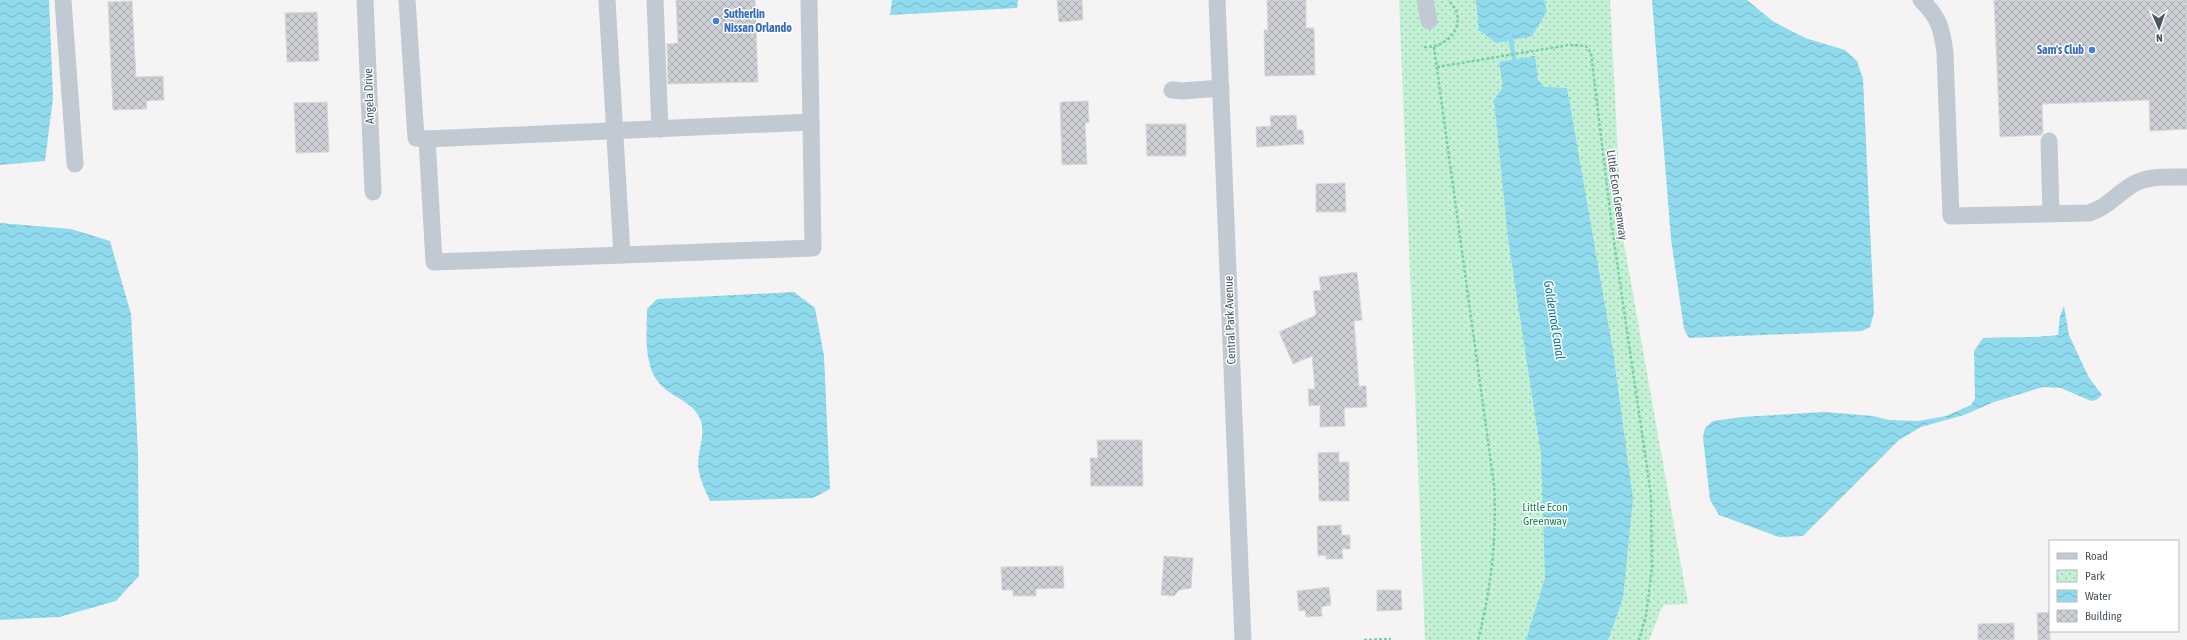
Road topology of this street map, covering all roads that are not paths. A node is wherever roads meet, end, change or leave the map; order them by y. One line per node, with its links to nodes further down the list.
1 (63, 0): 18 (street)
2 (365, 0): 20 (street, Angela Drive)
3 (407, 0): 16 (street)
4 (607, 0): 15 (street)
5 (655, 0): 14 (street)
6 (809, 0): 13 (street)
7 (1217, 0): 11 (street, Central Park Avenue)
8 (1425, 0): 10 (street)
9 (1921, 0): 21 (street)
10 (1428, 21)
11 (1221, 88): 12 (street); 23 (street, Central Park Avenue)
12 (1172, 90)
13 (811, 122): 14 (street); 22 (street)
14 (660, 129): 15 (street)
15 (614, 130): 16 (street); 22 (street)
16 (427, 138): 22 (street)
17 (2049, 141): 21 (street)
18 (75, 164)
19 (2187, 176): 21 (street)
20 (373, 192)
21 (2052, 213)
22 (622, 255)
23 (1243, 640)

